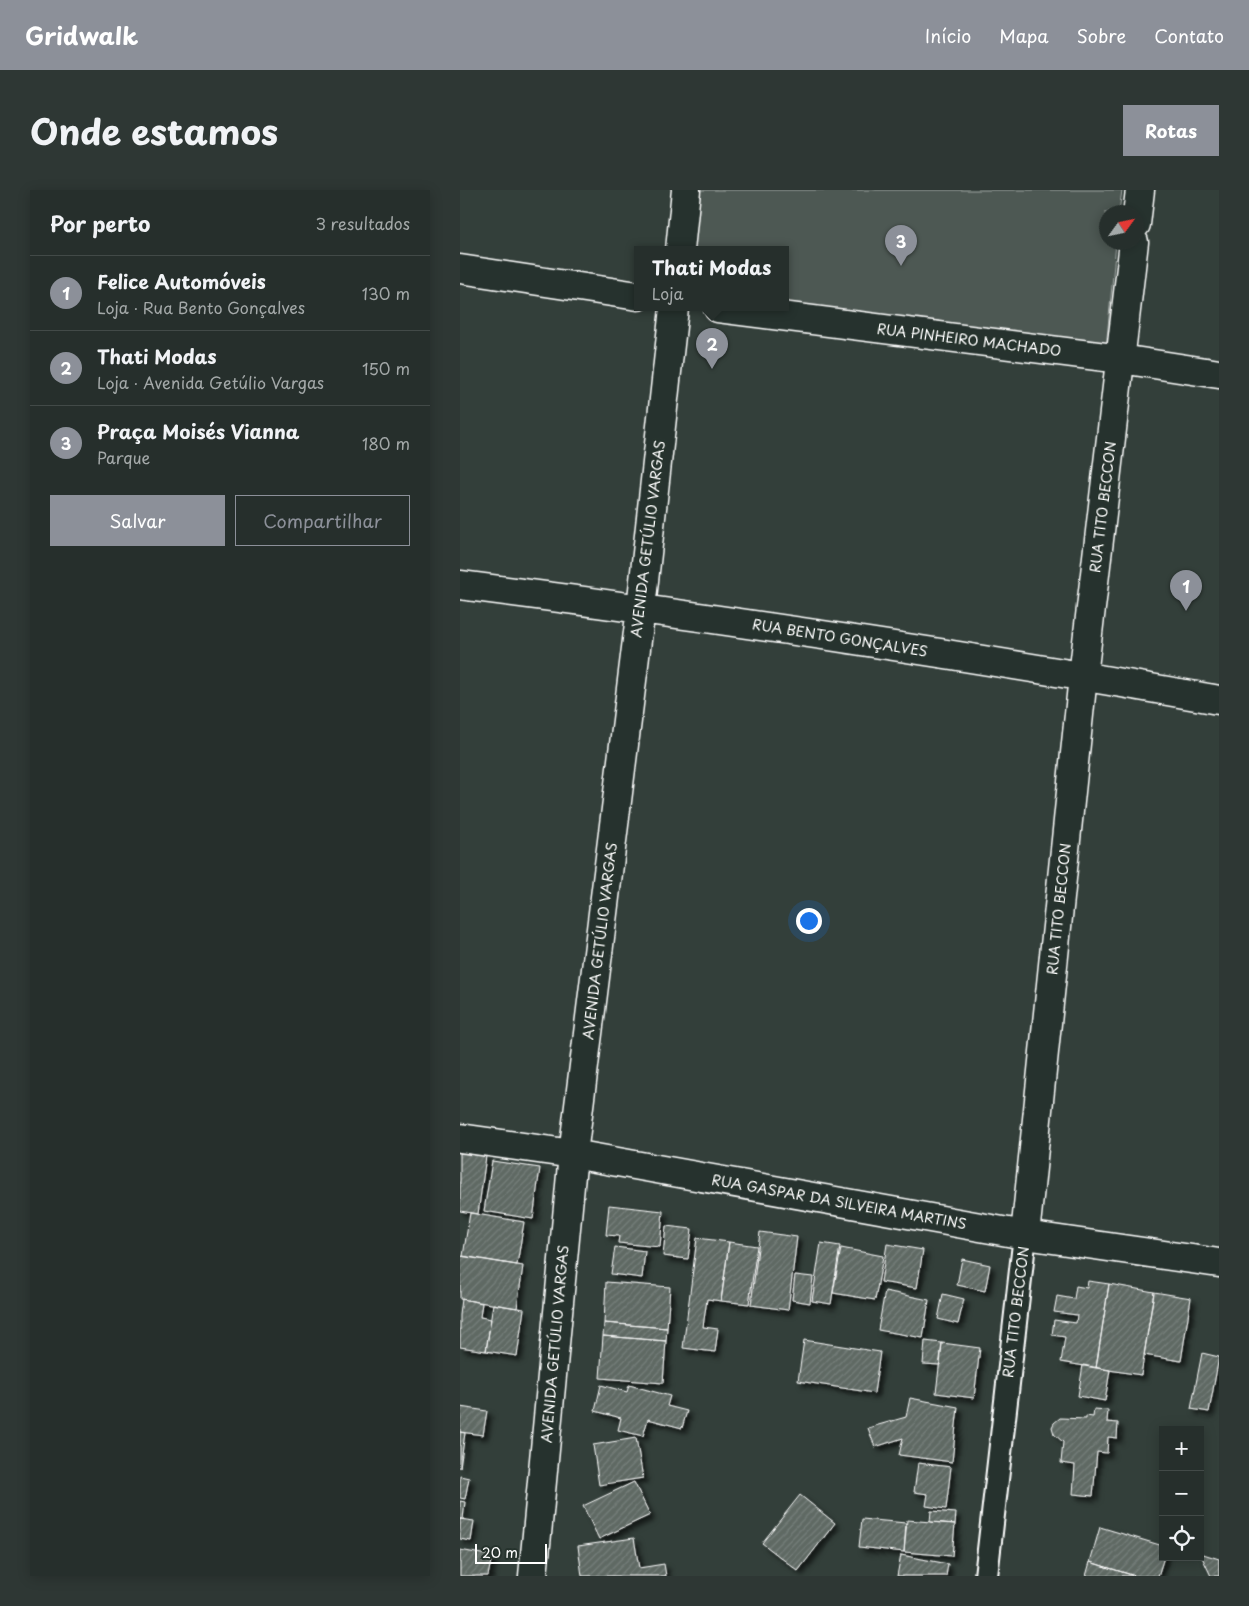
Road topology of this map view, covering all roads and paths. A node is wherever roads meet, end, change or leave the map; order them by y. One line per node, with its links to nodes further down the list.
1 (686, 190): 4 (street)
2 (1140, 190): 3 (street)
3 (1138, 205)
4 (680, 246)
5 (1133, 250): 10 (street, RUA TITO BECCON)
6 (460, 268): 7 (street)
7 (634, 295)
8 (674, 311): 13 (street, AVENIDA GETÚLIO VARGAS)
9 (742, 311): 10 (street, RUA PINHEIRO MACHADO)
10 (1121, 359): 11 (street, RUA PINHEIRO MACHADO); 14 (street, RUA TITO BECCON)
11 (1219, 374)
12 (460, 585): 13 (street, RUA BENTO GONÇALVES)
13 (641, 608): 14 (street, RUA BENTO GONÇALVES); 17 (street, AVENIDA GETÚLIO VARGAS)
14 (1084, 676): 15 (street, RUA BENTO GONÇALVES); 18 (street, RUA TITO BECCON)
15 (1219, 700)
16 (460, 1138): 17 (street, RUA GASPAR DA SILVEIRA MARTINS)
17 (573, 1154): 18 (street, RUA GASPAR DA SILVEIRA MARTINS); 20 (street, AVENIDA GETÚLIO VARGAS)
18 (1025, 1235): 19 (street, RUA GASPAR DA SILVEIRA MARTINS); 21 (street, RUA TITO BECCON)
19 (1219, 1263)
20 (533, 1576)
21 (986, 1576)

